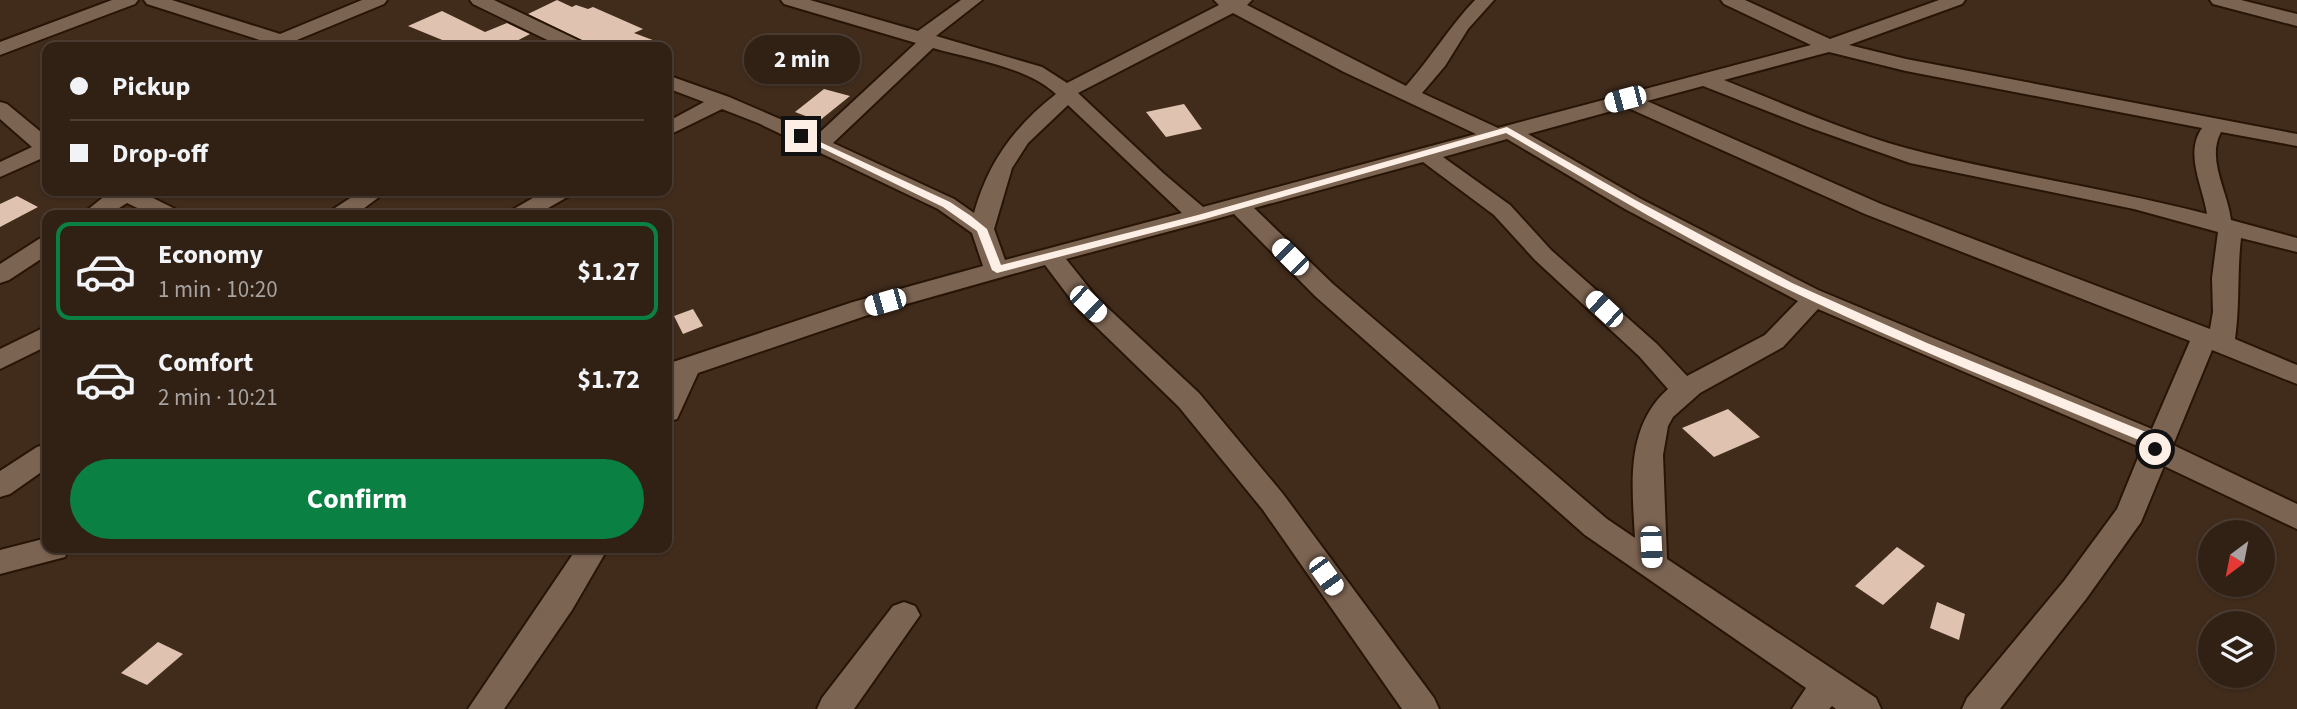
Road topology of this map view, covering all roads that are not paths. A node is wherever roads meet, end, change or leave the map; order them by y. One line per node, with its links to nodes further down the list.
1 (129, 0): 19 (street)
2 (153, 0): 15 (street)
3 (378, 0): 16 (street)
4 (479, 0): 17 (street)
5 (790, 0): 12 (street)
6 (973, 0): 14 (street)
7 (1485, 0): 23 (street)
8 (1730, 0): 18 (street)
9 (1956, 0): 18 (street)
10 (2219, 0): 13 (street)
11 (1233, 2): 22 (street); 23 (street)
12 (828, 5): 14 (street)
13 (2297, 20)
14 (925, 39): 22 (street); 33 (street)
15 (264, 42)
16 (279, 42)
17 (567, 42)
18 (1829, 46): 20 (street); 27 (street)
19 (0, 49)
20 (1703, 79): 24 (street); 46 (street)
21 (672, 83): 25 (street)
22 (1067, 94): 45 (street); 47 (street)
23 (1409, 95): 29 (street)
24 (1625, 99): 29 (street); 55 (street)
25 (722, 102): 28 (street); 33 (street)
26 (0, 108): 30 (street)
27 (2216, 124): 31 (street); 46 (street)
28 (672, 127)
29 (1500, 132): 34 (street); 53 (street)
30 (42, 140)
31 (2297, 140)
32 (42, 144): 35 (street)
33 (819, 145): 47 (street)
34 (1424, 153): 40 (street); 60 (street)
35 (0, 170)
36 (119, 196): 41 (street)
37 (133, 196): 42 (street)
38 (369, 196): 43 (street)
39 (552, 196): 44 (street)
40 (1239, 206): 45 (street); 68 (street)
41 (99, 210)
42 (159, 210)
43 (348, 210)
44 (529, 210)
45 (1201, 217): 50 (street)
46 (2225, 226): 48 (street); 55 (street)
47 (982, 229): 51 (street)
48 (2297, 245)
49 (42, 247): 52 (street)
50 (1051, 256): 51 (street); 73 (street)
51 (997, 270): 57 (street)
52 (0, 275)
53 (1814, 298): 60 (street); 61 (street)
54 (42, 338): 56 (street)
55 (2213, 341): 58 (street); 61 (street)
56 (0, 360)
57 (677, 371): 59 (street)
58 (2297, 375)
59 (672, 391)
60 (1685, 391): 68 (street)
61 (2157, 446): 64 (street); 75 (street)
62 (42, 457): 63 (street)
63 (0, 486)
64 (2297, 517)
65 (42, 551): 67 (street)
66 (590, 553): 71 (street)
67 (0, 562)
68 (1652, 565): 70 (street)
69 (904, 615): 72 (street)
70 (1819, 697): 74 (street)
71 (485, 709)
72 (834, 709)
73 (1422, 709)
74 (1864, 709)
75 (1979, 709)

